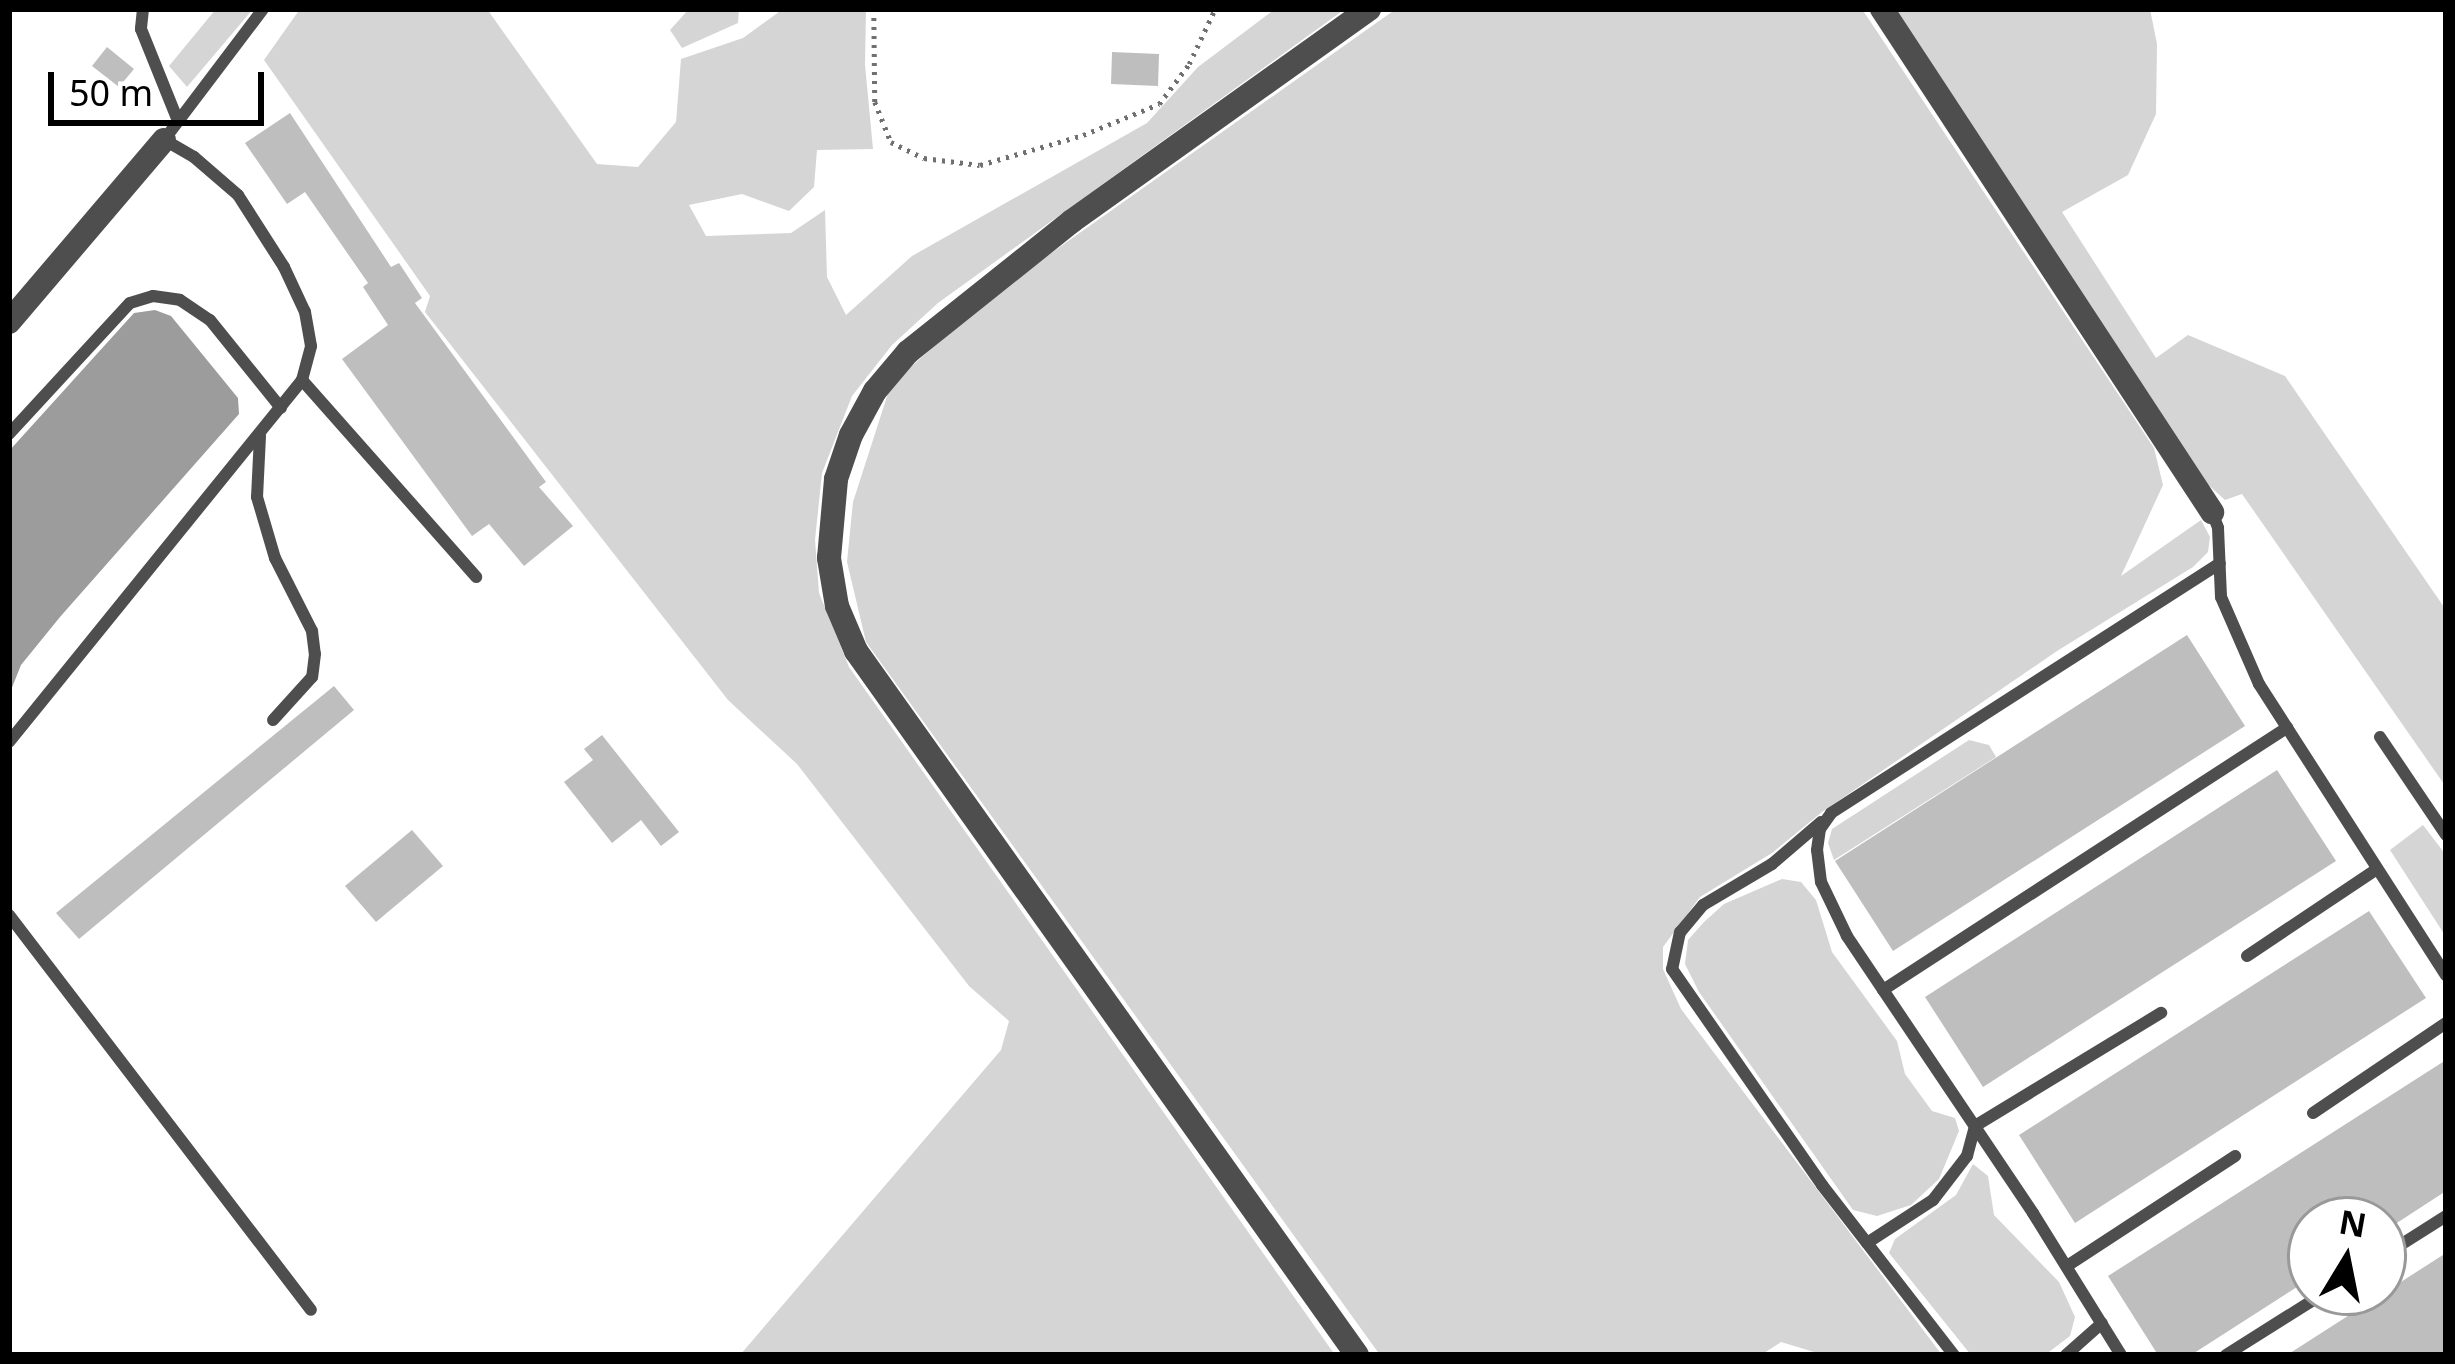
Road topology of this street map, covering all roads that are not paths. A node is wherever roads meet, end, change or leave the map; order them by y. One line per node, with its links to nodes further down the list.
1 (131, 9): 6 (lane)
2 (143, 9): 6 (lane)
3 (263, 9): 7 (lane)
4 (1369, 9): 39 (street)
5 (1882, 9): 13 (street)
6 (141, 29): 7 (lane)
7 (171, 130): 8 (street); 9 (lane)
8 (9, 322)
9 (302, 380): 10 (lane); 15 (lane)
10 (281, 408): 11 (lane); 12 (lane)
11 (9, 434)
12 (260, 434): 16 (lane); 19 (lane)
13 (2212, 512): 14 (lane)
14 (2220, 562): 17 (lane); 20 (lane)
15 (476, 577)
16 (273, 720)
17 (2288, 728): 22 (lane); 26 (lane)
18 (2380, 737): 21 (lane)
19 (9, 742)
20 (1831, 813): 26 (lane); 34 (lane)
21 (2446, 835)
22 (2377, 868): 24 (lane); 25 (lane)
23 (9, 915): 36 (lane)
24 (2247, 956)
25 (2446, 975)
26 (1883, 990): 30 (lane)
27 (2161, 1013): 30 (lane)
28 (2446, 1023): 29 (lane)
29 (2313, 1113)
30 (1975, 1126): 34 (lane); 35 (lane)
31 (2235, 1156): 35 (lane)
32 (2446, 1216): 33 (lane)
33 (2407, 1241)
34 (1867, 1243): 40 (lane)
35 (2067, 1267): 38 (lane)
36 (311, 1310)
37 (2288, 1316): 43 (lane)
38 (2102, 1323): 41 (lane); 42 (lane)
39 (1357, 1355)
40 (1954, 1355)
41 (2066, 1355)
42 (2121, 1355)
43 (2226, 1355)

